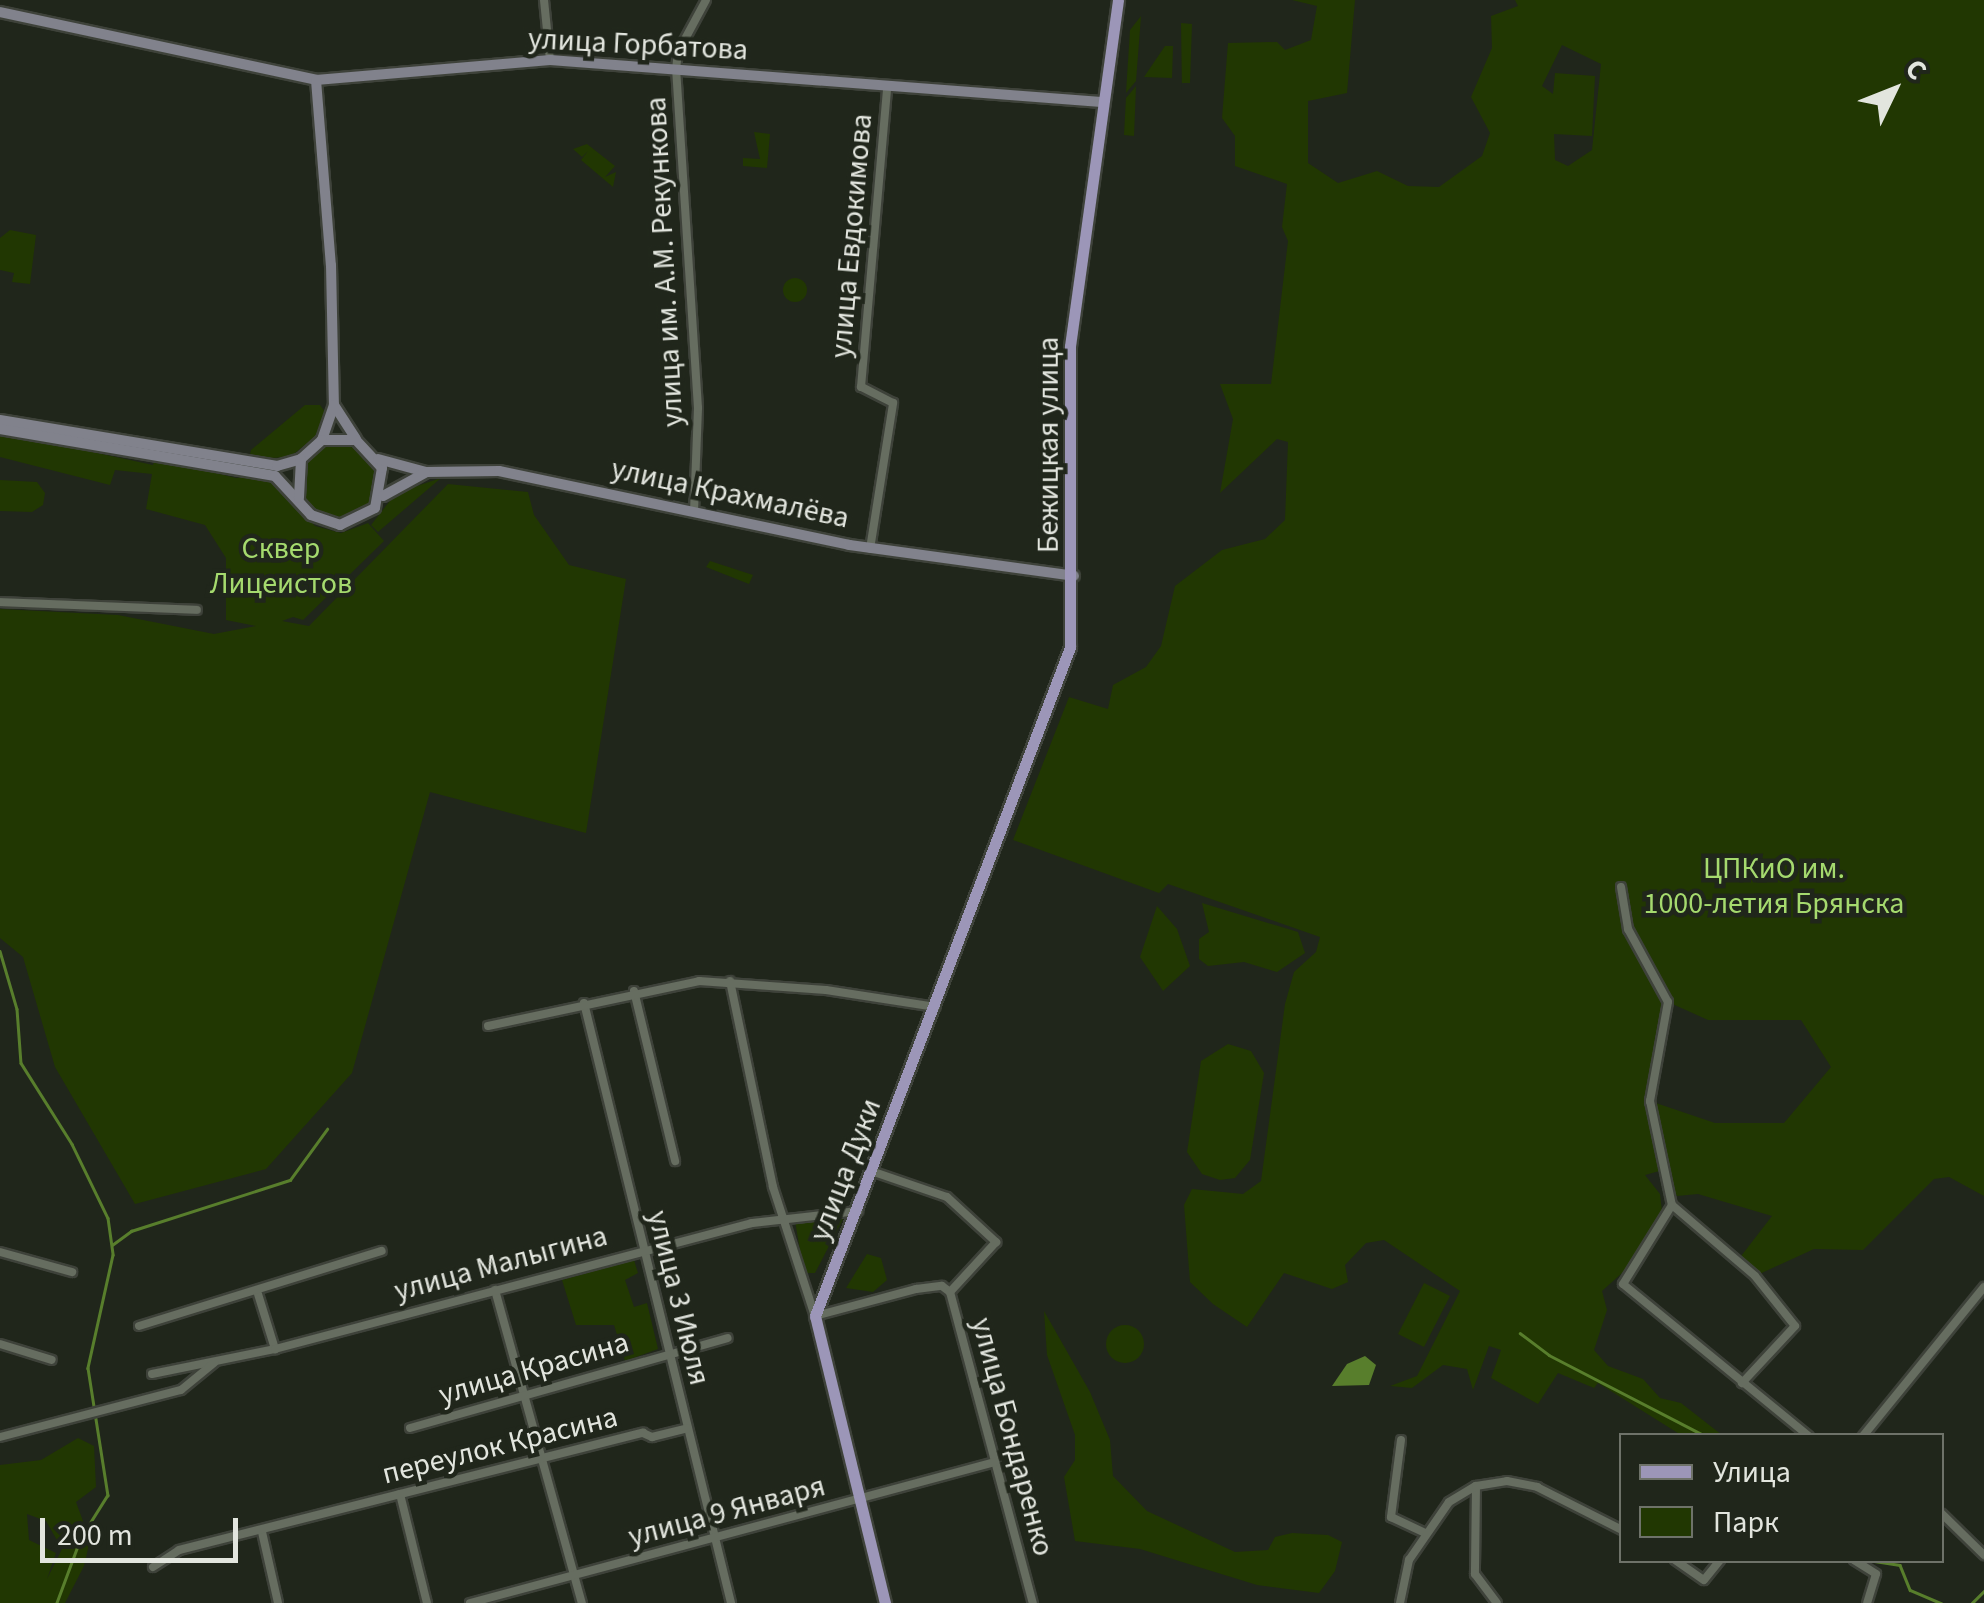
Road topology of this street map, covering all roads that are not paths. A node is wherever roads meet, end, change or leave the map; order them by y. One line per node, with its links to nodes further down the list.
1 (544, 0): 5 (street)
2 (706, 0): 6 (street)
3 (1118, 0): 9 (main road, Бежицкая улица)
4 (0, 12): 7 (main road, улица Горбатова)
5 (550, 60): 6 (main road, улица Горбатова); 7 (main road, улица Горбатова)
6 (676, 70): 8 (main road, улица Горбатова); 21 (street, улица им. А.М. Рекункова)
7 (316, 80): 10 (main road)
8 (886, 86): 9 (main road, улица Горбатова); 22 (street, улица Евдокимова)
9 (1101, 102): 23 (main road, Бежицкая улица)
10 (334, 404): 13 (main road); 14 (main road, улица Крахмалёва)
11 (0, 420): 17 (main road)
12 (0, 430): 17 (main road)
13 (322, 440): 14 (main road); 15 (main road)
14 (356, 440): 16 (main road, улица Крахмалёва)
15 (302, 459): 17 (main road); 20 (main road)
16 (378, 459): 18 (main road, улица Крахмалёва); 19 (main road)
17 (276, 471): 20 (main road)
18 (426, 472): 19 (main road); 21 (main road, улица Крахмалёва)
19 (381, 497): 20 (main road)
20 (299, 498)
21 (694, 512): 22 (main road, улица Крахмалёва)
22 (870, 548): 23 (main road, улица Крахмалёва)
23 (1074, 576): 26 (main road, Бежицкая улица)
24 (0, 602): 25 (street)
25 (197, 610)
26 (1029, 766): 31 (main road, улица Дуки)
27 (1621, 887): 35 (street)
28 (730, 981): 29 (street); 31 (street); 37 (street)
29 (634, 991): 30 (street); 33 (street)
30 (584, 1003): 32 (street); 38 (street, улица 3 Июля)
31 (936, 1007): 34 (main road, улица Дуки)
32 (488, 1026)
33 (674, 1161)
34 (874, 1172): 36 (main road, улица Дуки); 43 (street)
35 (1672, 1204): 55 (street); 55 (street)
36 (859, 1211): 37 (street, улица Малыгина); 46 (main road, улица Дуки)
37 (784, 1217): 38 (street, улица Малыгина); 46 (street)
38 (642, 1248): 44 (street, улица Малыгина); 51 (street, улица 3 Июля)
39 (382, 1251): 45 (street, улица Малыгина)
40 (0, 1252): 41 (street)
41 (72, 1272)
42 (1984, 1288): 60 (street)
43 (946, 1289): 46 (street); 64 (street, улица Бондаренко)
44 (495, 1290): 50 (street, улица Малыгина); 56 (street)
45 (258, 1294): 47 (street, улица Малыгина); 50 (street)
46 (815, 1316): 67 (main road)
47 (139, 1326)
48 (727, 1338): 51 (street, улица Красина)
49 (0, 1344): 52 (street)
50 (275, 1348): 53 (street, улица Малыгина)
51 (670, 1354): 56 (street, улица Красина); 58 (street, улица 3 Июля)
52 (52, 1360)
53 (217, 1360): 54 (street, улица Малыгина); 61 (street, улица Малыгина)
54 (152, 1374)
55 (1742, 1383): 59 (street)
56 (524, 1394): 57 (street, улица Красина); 63 (street)
57 (410, 1428)
58 (688, 1428): 63 (street, переулок Красина); 72 (street, улица 3 Июля)
59 (1805, 1433)
60 (1865, 1433)
61 (0, 1437)
62 (1401, 1440): 71 (street)
63 (544, 1459): 66 (street, переулок Красина); 78 (street)
64 (995, 1462): 67 (street, улица 9 Января); 85 (street, улица Бондаренко)
65 (1476, 1486): 69 (street); 71 (street); 87 (street)
66 (400, 1494): 70 (street, переулок Красина); 80 (street)
67 (858, 1500): 72 (street, улица 9 Января); 84 (main road)
68 (1944, 1516): 73 (street)
69 (1619, 1529)
70 (262, 1532): 77 (street, переулок Красина); 79 (street)
71 (1426, 1534): 86 (street)
72 (716, 1538): 78 (street, улица 9 Января); 83 (street, улица 3 Июля)
73 (1984, 1554)
74 (1678, 1563): 75 (street)
75 (1718, 1563)
76 (1859, 1563): 88 (street)
77 (153, 1567)
78 (576, 1576): 81 (street, улица 9 Января); 82 (street)
79 (278, 1603)
80 (426, 1603)
81 (470, 1603)
82 (582, 1603)
83 (732, 1603)
84 (885, 1603)
85 (1032, 1603)
86 (1400, 1603)
87 (1497, 1603)
88 (1867, 1603)

